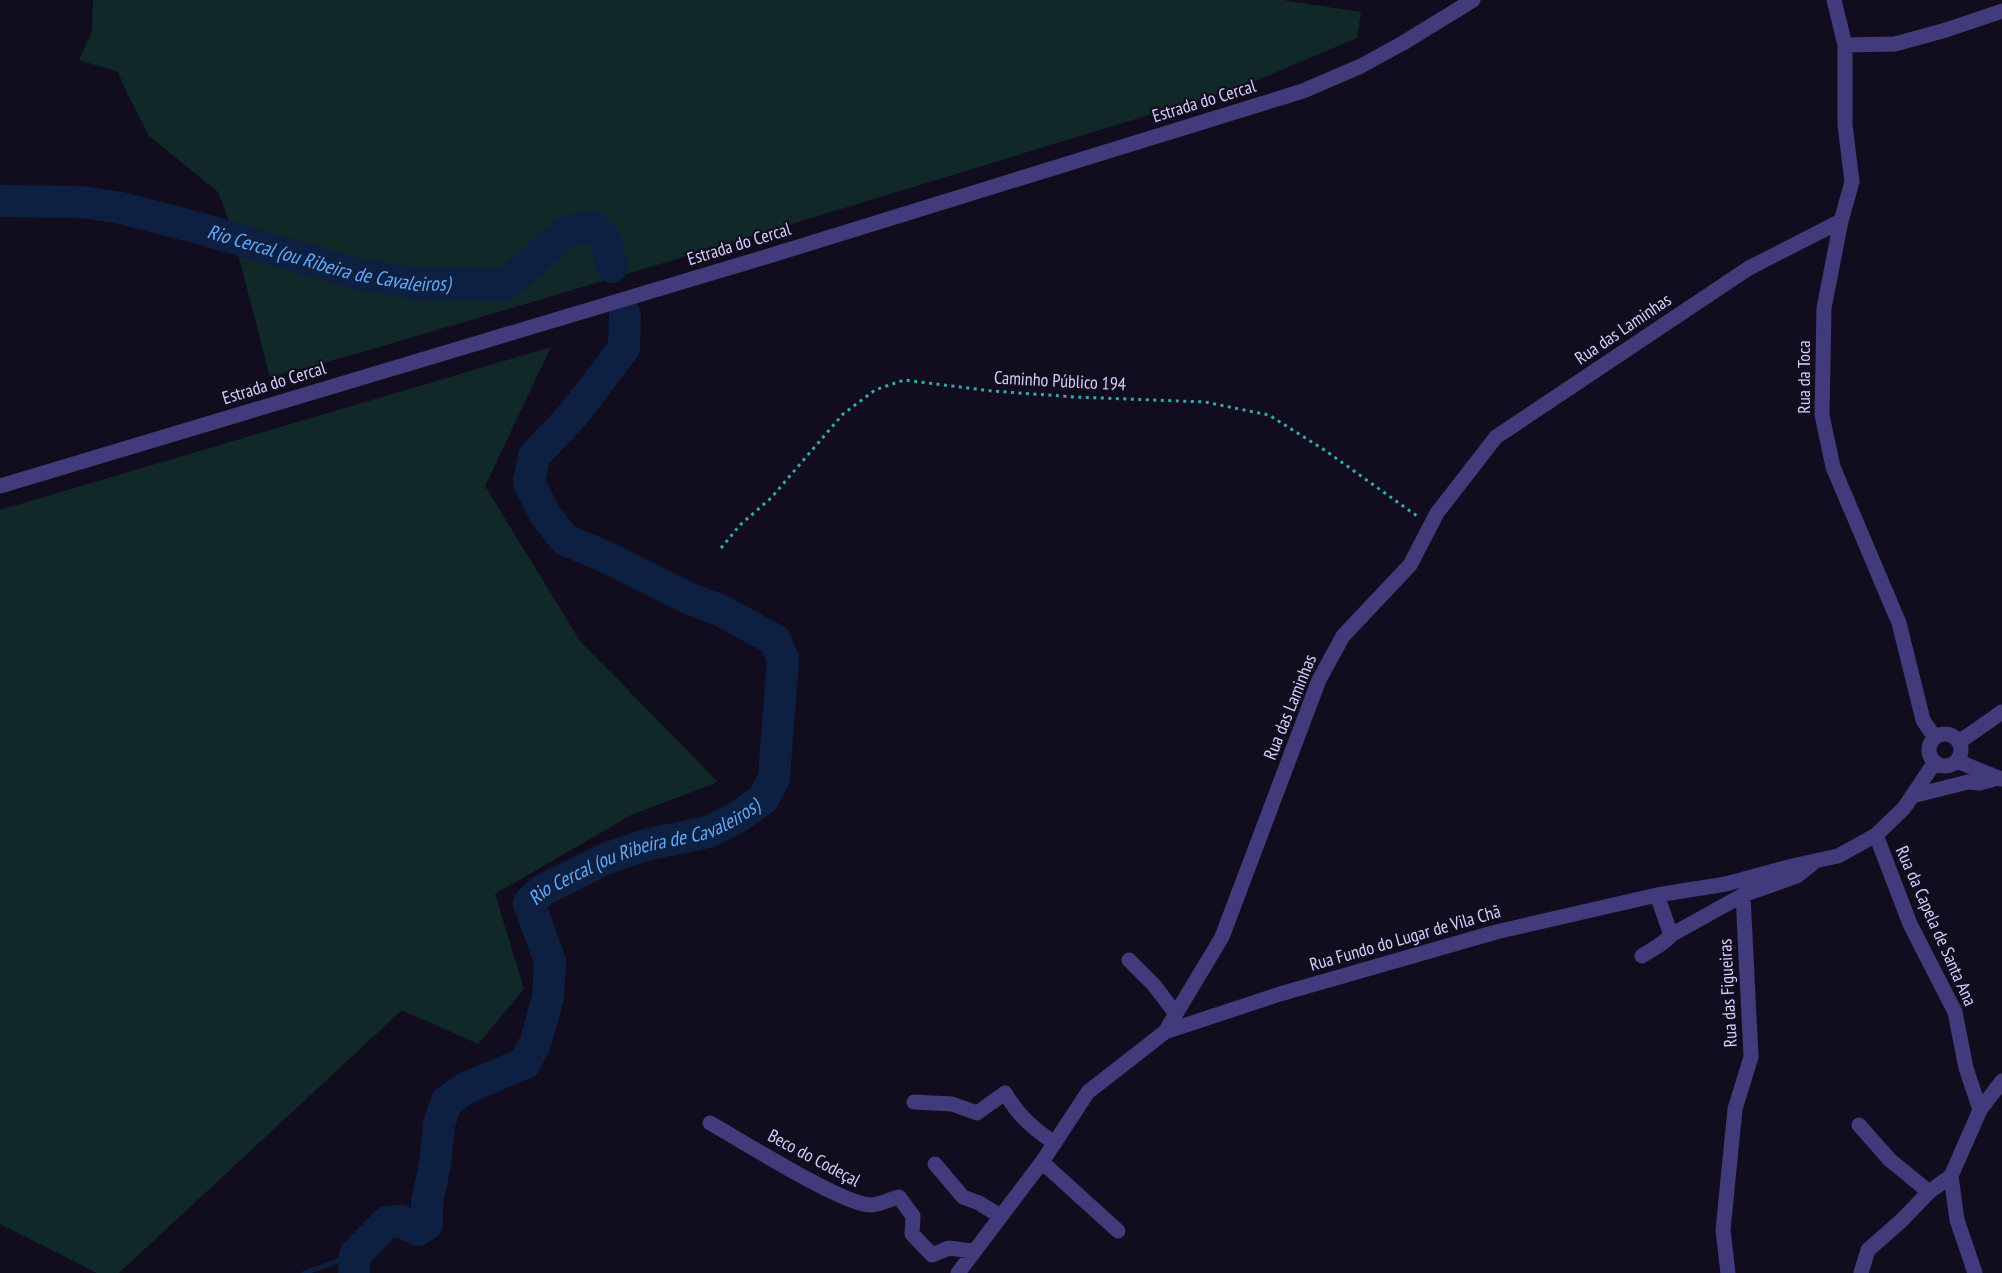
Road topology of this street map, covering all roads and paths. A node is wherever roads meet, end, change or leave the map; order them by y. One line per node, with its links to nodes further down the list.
1 (1473, 0): 6 (street, Estrada do Cercal)
2 (1834, 0): 4 (street, Rua da Toca)
3 (2002, 11): 4 (street)
4 (1845, 45): 5 (street, Rua da Toca)
5 (1841, 221): 7 (street, Rua das Laminhas); 10 (street, Rua da Toca)
6 (0, 486)
7 (1431, 526): 8 (path, Caminho Público 194); 23 (street, Rua das Laminhas)
8 (721, 548)
9 (2002, 712): 11 (street)
10 (1935, 738): 11 (street); 13 (street)
11 (1959, 742): 12 (street)
12 (1957, 760): 13 (street); 14 (street)
13 (1935, 762): 15 (street, Rua Fundo do Lugar de Vila Chã)
14 (2000, 778): 15 (street)
15 (1912, 796): 16 (street, Rua Fundo do Lugar de Vila Chã)
16 (1876, 835): 17 (street, Rua Fundo do Lugar de Vila Chã); 27 (street, Rua da Capela de Santa Ana)
17 (1814, 862): 18 (street, Rua Fundo do Lugar de Vila Chã); 19 (street)
18 (1657, 895): 20 (street); 24 (street, Rua Fundo do Lugar de Vila Chã)
19 (1743, 895): 20 (street); 39 (street, Rua das Figueiras)
20 (1671, 935): 21 (street)
21 (1642, 956)
22 (1129, 960): 23 (street)
23 (1176, 1014): 24 (street, Rua das Laminhas)
24 (1165, 1032): 30 (street, Rua Fundo do Lugar de Vila Chã)
25 (2002, 1081): 27 (street)
26 (914, 1102): 30 (street)
27 (1980, 1110): 33 (street)
28 (710, 1123): 37 (street, Beco do Codeçal)
29 (1859, 1125): 34 (street)
30 (1055, 1143): 31 (street, Rua Fundo do Lugar de Vila Chã)
31 (1042, 1162): 35 (street, Rua Fundo do Lugar de Vila Chã); 36 (street)
32 (935, 1164): 35 (street)
33 (1951, 1176): 34 (street); 41 (street)
34 (1929, 1192): 40 (street)
35 (1000, 1216): 37 (street, Rua Fundo do Lugar de Vila Chã)
36 (1118, 1231)
37 (972, 1251): 38 (street, Rua Fundo do Lugar de Vila Chã)
38 (958, 1273)
39 (1728, 1273)
40 (1861, 1273)
41 (1976, 1273)

